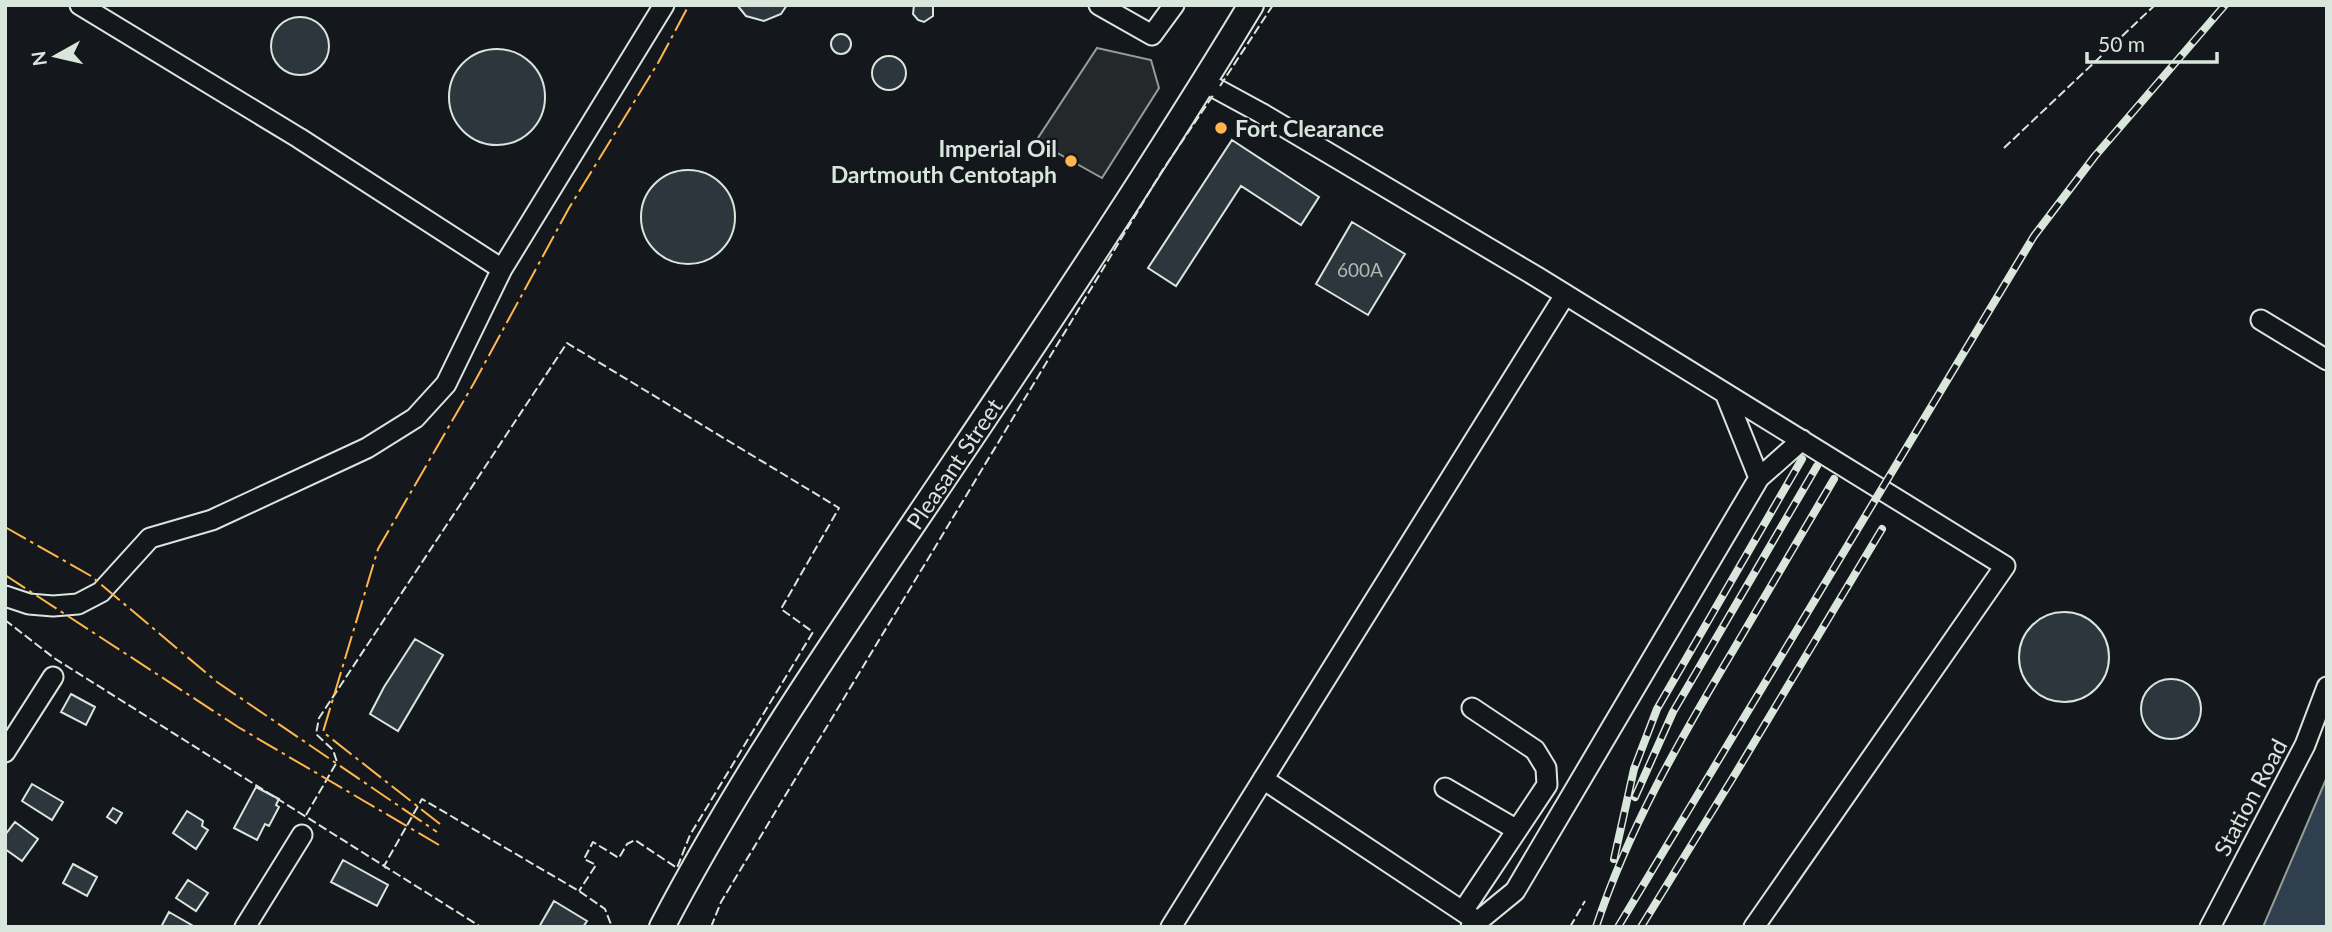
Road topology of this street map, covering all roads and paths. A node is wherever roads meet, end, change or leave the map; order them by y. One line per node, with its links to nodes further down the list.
1 (80, 5): 7 (street)
2 (664, 5): 7 (street)
3 (1099, 5): 4 (street)
4 (1174, 5)
5 (1251, 5): 6 (main road, Pleasant Street)
6 (1204, 82): 8 (street); 25 (main road, Pleasant Street)
7 (502, 269): 14 (street)
8 (1565, 295): 11 (street); 19 (street)
9 (2261, 320): 10 (street)
10 (2327, 360)
11 (1725, 393): 12 (street); 13 (street)
12 (1802, 440): 13 (street); 27 (street)
13 (1759, 478): 23 (street)
14 (5, 596)
15 (53, 677): 18 (street)
16 (2327, 687): 28 (street, Station Road)
17 (1472, 708): 21 (street)
18 (5, 752)
19 (1263, 779): 23 (street); 26 (street)
20 (1445, 788): 21 (street)
21 (1517, 830): 23 (street)
22 (302, 835): 24 (street)
23 (1470, 920)
24 (244, 927)
25 (662, 927)
26 (1171, 927)
27 (1754, 927)
28 (2210, 927)

